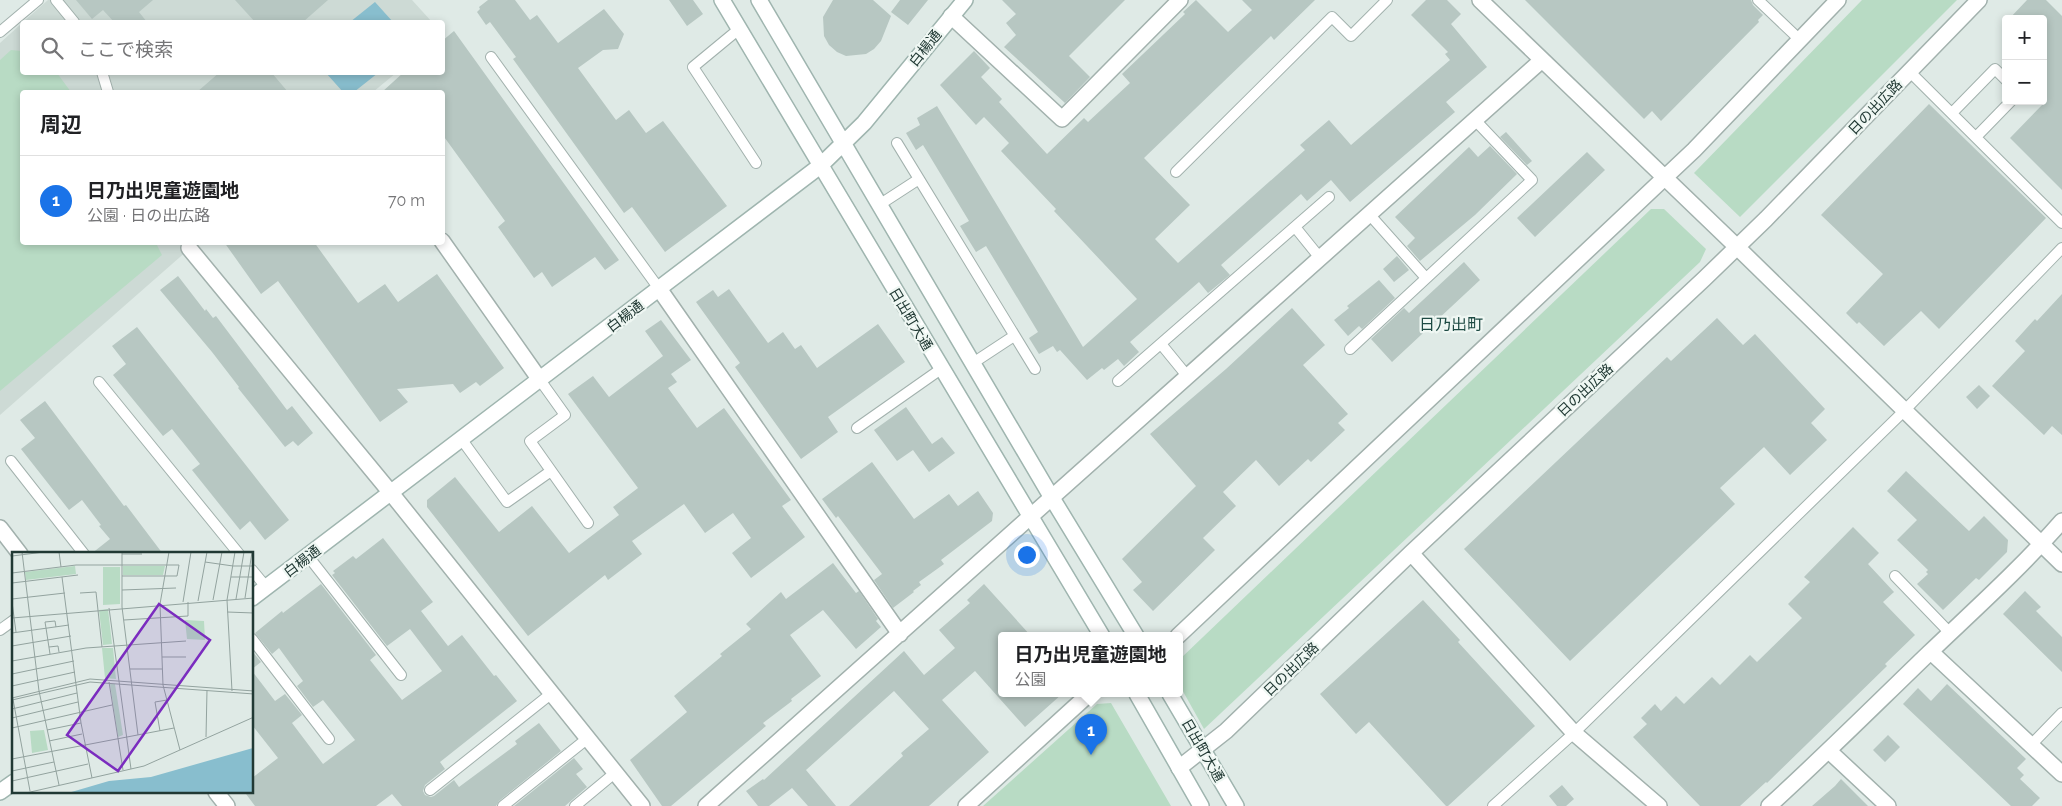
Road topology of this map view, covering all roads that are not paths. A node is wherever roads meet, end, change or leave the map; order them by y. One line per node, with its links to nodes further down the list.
1 (38, 0): 15 (lane)
2 (56, 0): 13 (lane)
3 (722, 0): 14 (street, 日出町大通)
4 (758, 0): 27 (street)
5 (965, 0): 12 (street, 白楊通)
6 (1180, 0): 12 (street)
7 (1387, 0): 31 (lane)
8 (1480, 0): 18 (street)
9 (1758, 0): 16 (lane)
10 (1838, 0): 16 (street)
11 (1979, 0): 19 (street, 日の出広路)
12 (951, 16): 27 (street, 白楊通)
13 (72, 20)
14 (739, 29): 29 (lane); 30 (street, 日出町大通)
15 (0, 32)
16 (1800, 40): 32 (street)
17 (491, 57): 45 (lane)
18 (1542, 60): 25 (street); 32 (street)
19 (1910, 72): 24 (lane); 41 (street, 日の出広路)
20 (103, 75): 22 (lane)
21 (2002, 76): 24 (lane)
22 (107, 90)
23 (2007, 105): 26 (lane)
24 (1952, 113): 26 (lane)
25 (1475, 120): 36 (street); 44 (lane)
26 (1976, 137): 37 (lane)
27 (843, 143): 30 (street, 白楊通); 35 (street)
28 (897, 143): 33 (lane)
29 (756, 163)
30 (820, 166): 45 (street, 白楊通); 50 (street, 日出町大通)
31 (1176, 172)
32 (1664, 178): 41 (street); 82 (street)
33 (919, 179): 35 (lane); 46 (lane)
34 (1329, 197): 38 (lane)
35 (879, 205): 49 (street)
36 (1369, 214): 43 (street); 44 (lane)
37 (2062, 223)
38 (1295, 227): 43 (lane); 47 (lane)
39 (187, 245): 61 (street)
40 (445, 245): 53 (street)
41 (1737, 247): 56 (street); 71 (street, 日の出広路)
42 (2062, 248): 56 (lane)
43 (1320, 258): 52 (street)
44 (1426, 278): 48 (lane)
45 (660, 290): 53 (street, 白楊通); 83 (street)
46 (1014, 336): 49 (lane); 51 (lane)
47 (1161, 344): 52 (lane); 55 (lane)
48 (1350, 349)
49 (972, 363): 62 (street)
50 (941, 369): 57 (lane); 63 (street, 日出町大通)
51 (1035, 369)
52 (1188, 377): 62 (street)
53 (540, 380): 58 (street, 白楊通); 60 (lane)
54 (99, 382): 70 (lane)
55 (1118, 382)
56 (1904, 411): 67 (street); 93 (lane)
57 (857, 428)
58 (462, 440): 60 (lane); 61 (street, 白楊通)
59 (11, 461): 69 (lane)
60 (551, 471): 65 (lane)
61 (392, 493): 72 (street, 白楊通); 88 (street)
62 (1052, 498): 63 (street); 81 (street)
63 (1030, 517): 80 (street, 日出町大通); 83 (street)
64 (2062, 521): 67 (street)
65 (588, 523)
66 (0, 528): 68 (street)
67 (2042, 544): 73 (street); 84 (street)
68 (18, 552)
69 (82, 552)
70 (237, 552)
71 (1411, 553): 93 (street); 97 (street, 日の出広路)
72 (308, 556): 76 (street, 白楊通); 87 (lane)
73 (2062, 564)
74 (254, 572): 76 (lane)
75 (1895, 576): 84 (lane)
76 (267, 588): 77 (street, 白楊通)
77 (254, 597)
78 (12, 621): 79 (lane)
79 (0, 630)
80 (1100, 632)
81 (1134, 632)
82 (1182, 632)
83 (900, 634): 110 (street)
84 (1951, 634): 86 (street)
85 (254, 642): 95 (lane)
86 (1931, 652): 96 (street); 98 (street)
87 (401, 675)
88 (552, 693): 94 (street); 103 (lane)
89 (1086, 697): 111 (street)
90 (1139, 697): 99 (street)
91 (1172, 697): 97 (street, 日出町大通)
92 (2062, 713): 96 (lane)
93 (1574, 733): 114 (lane); 115 (street)
94 (588, 738): 100 (street); 107 (lane)
95 (328, 739)
96 (2031, 746): 101 (street)
97 (1202, 750): 99 (street, 日の出広路); 113 (street, 日出町大通)
98 (1829, 752): 116 (street); 117 (street)
99 (1180, 768): 112 (street)
100 (616, 772): 108 (lane); 109 (street)
101 (2062, 774)
102 (12, 783): 104 (street)
103 (430, 790)
104 (0, 792)
105 (218, 794): 106 (street)
106 (227, 806)
107 (503, 806)
108 (575, 806)
109 (642, 806)
110 (706, 806)
111 (966, 806)
112 (1202, 806)
113 (1236, 806)
114 (1493, 806)
115 (1659, 806)
116 (1770, 806)
117 (1888, 806)

